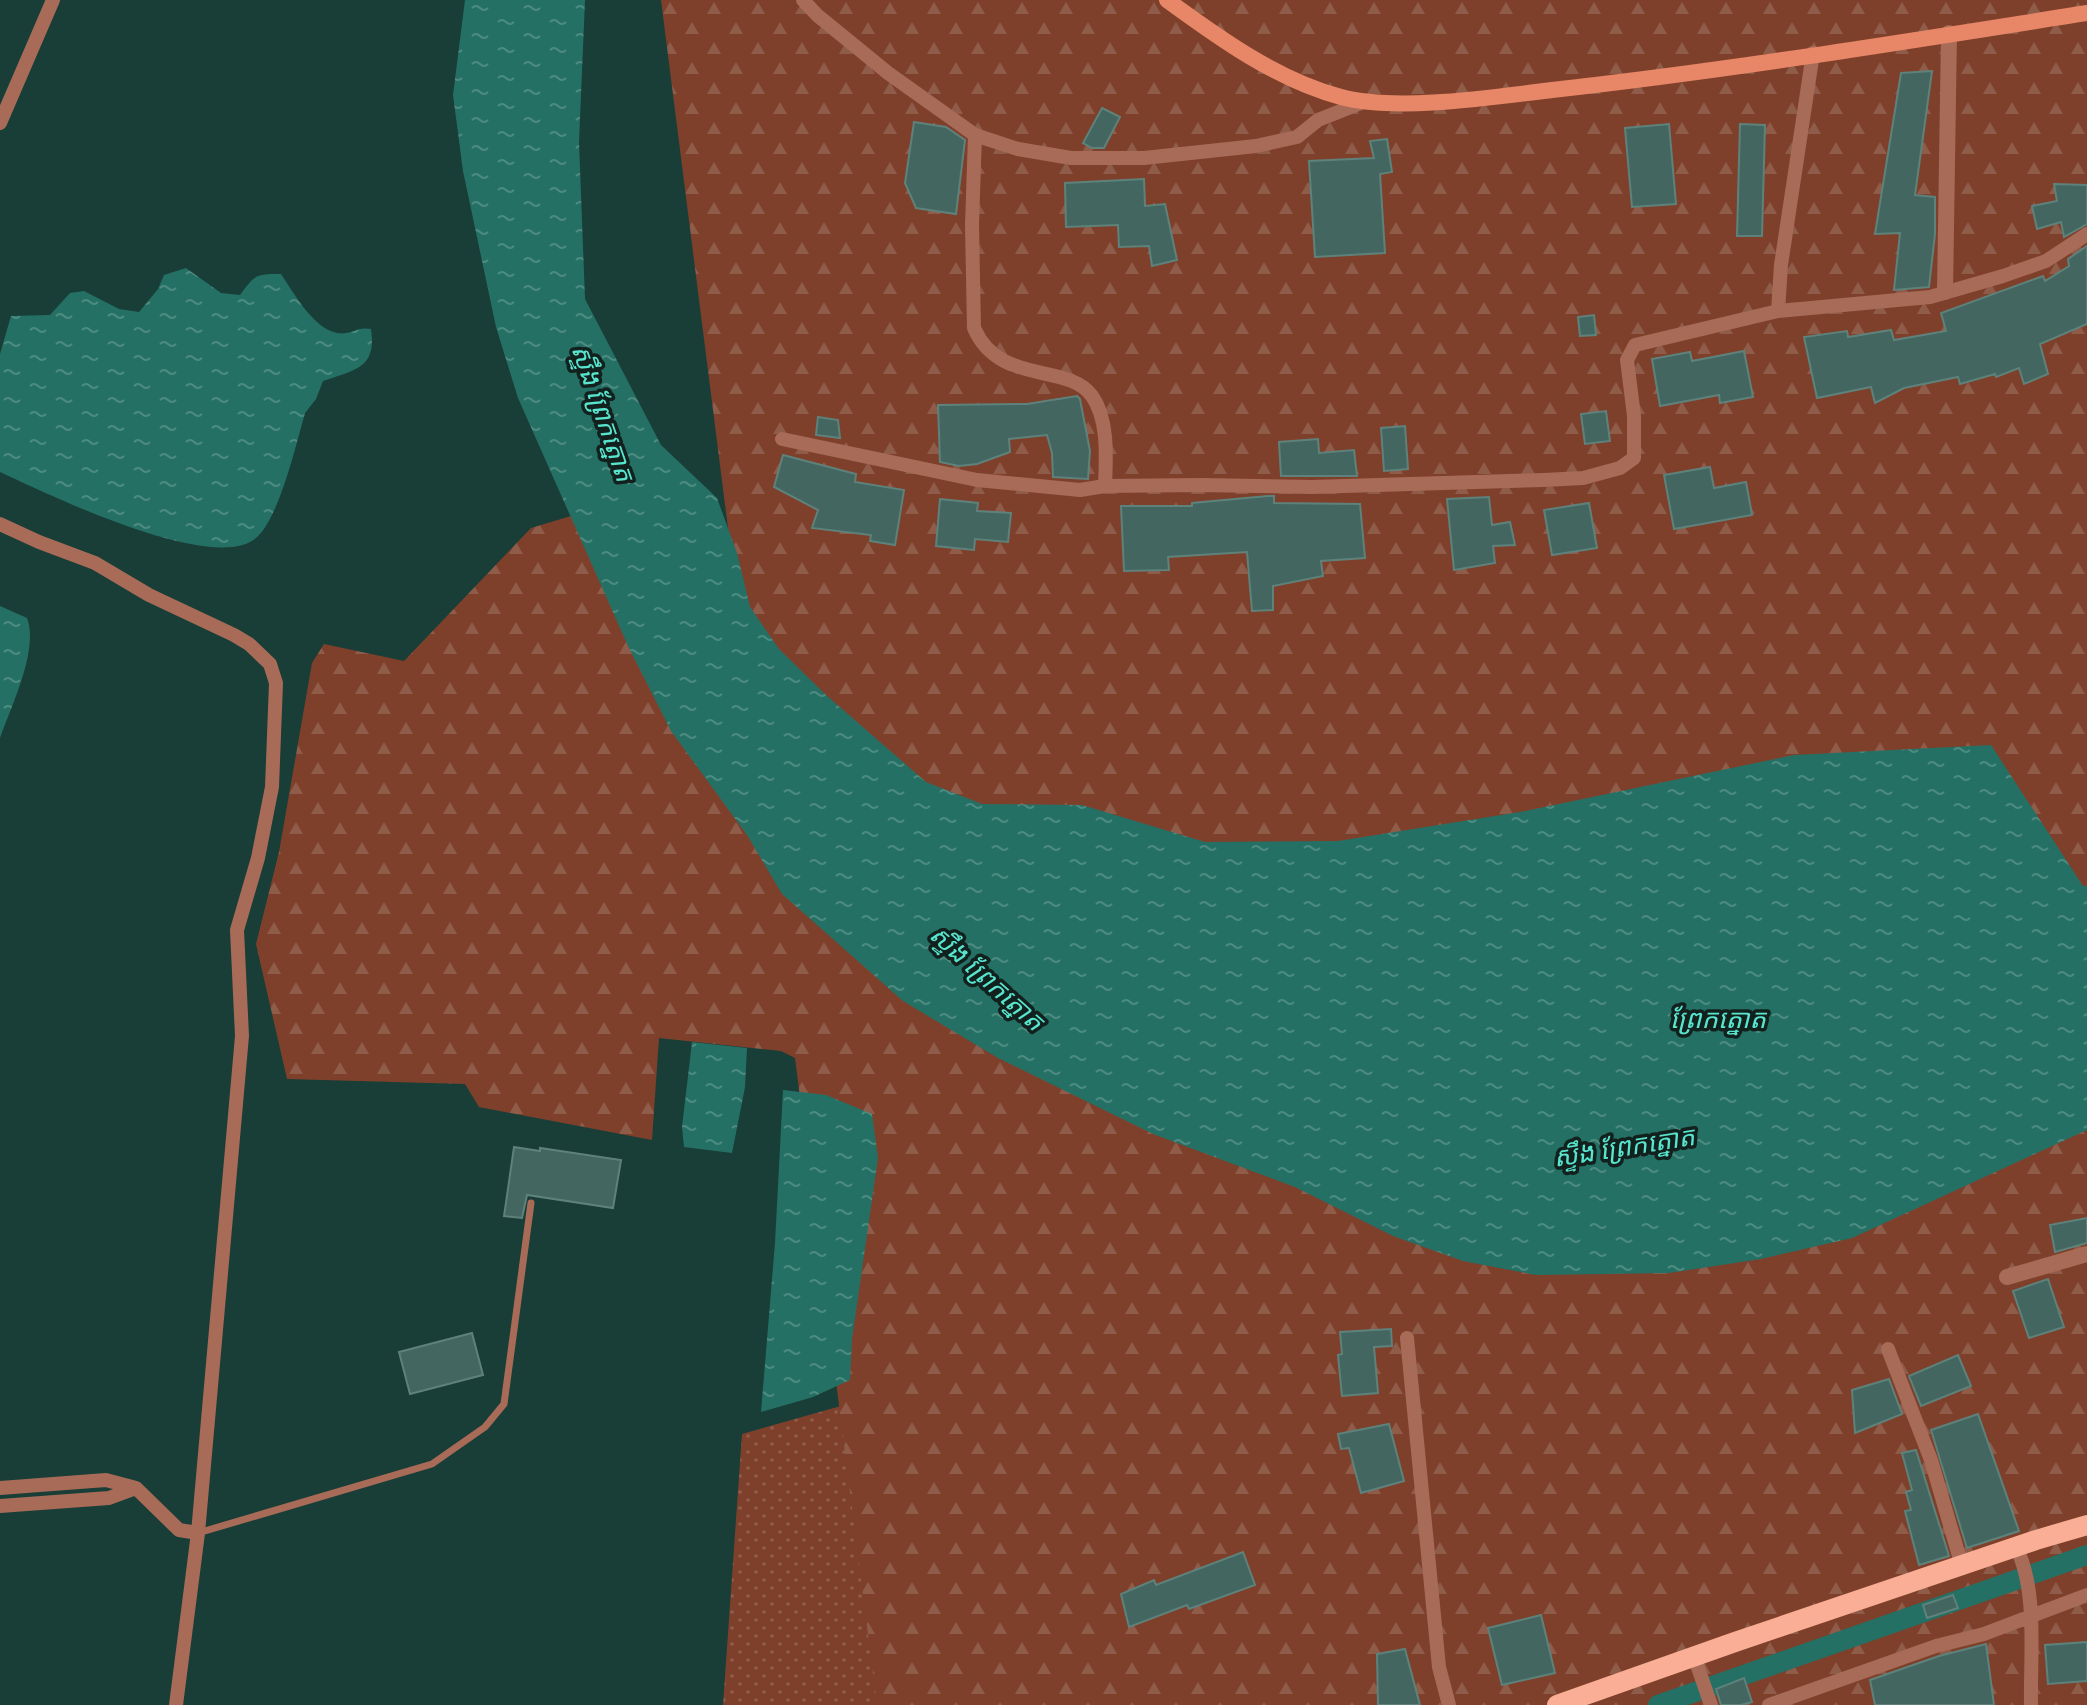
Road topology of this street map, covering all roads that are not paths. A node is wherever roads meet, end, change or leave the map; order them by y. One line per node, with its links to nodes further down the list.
1 (53, 0): 8 (street)
2 (803, 0): 9 (street)
3 (1167, 0): 7 (main road)
4 (2087, 13): 5 (main road)
5 (1949, 33): 6 (main road); 11 (street)
6 (1813, 53): 7 (main road); 12 (street)
7 (1366, 101): 9 (street)
8 (0, 123)
9 (975, 135): 14 (street)
10 (2087, 234): 11 (street)
11 (1945, 292): 12 (street)
12 (1778, 311): 14 (street)
13 (782, 439): 14 (street)
14 (1105, 486)
15 (0, 524): 25 (street)
16 (531, 1203): 25 (lane)
17 (2087, 1254): 18 (street)
18 (2007, 1277)
19 (1407, 1338): 32 (street)
20 (1888, 1349): 27 (street)
21 (0, 1488): 22 (street)
22 (136, 1488): 23 (street); 25 (street)
23 (0, 1506)
24 (2087, 1525): 26 (main road)
25 (198, 1533): 31 (street)
26 (2020, 1556): 27 (main road); 29 (street)
27 (1962, 1566): 30 (main road)
28 (2087, 1595): 29 (street)
29 (2029, 1618): 35 (street); 36 (street)
30 (1694, 1656): 33 (main road); 34 (street)
31 (176, 1705)
32 (1449, 1705)
33 (1557, 1705)
34 (1711, 1705)
35 (1769, 1705)
36 (2031, 1705)

